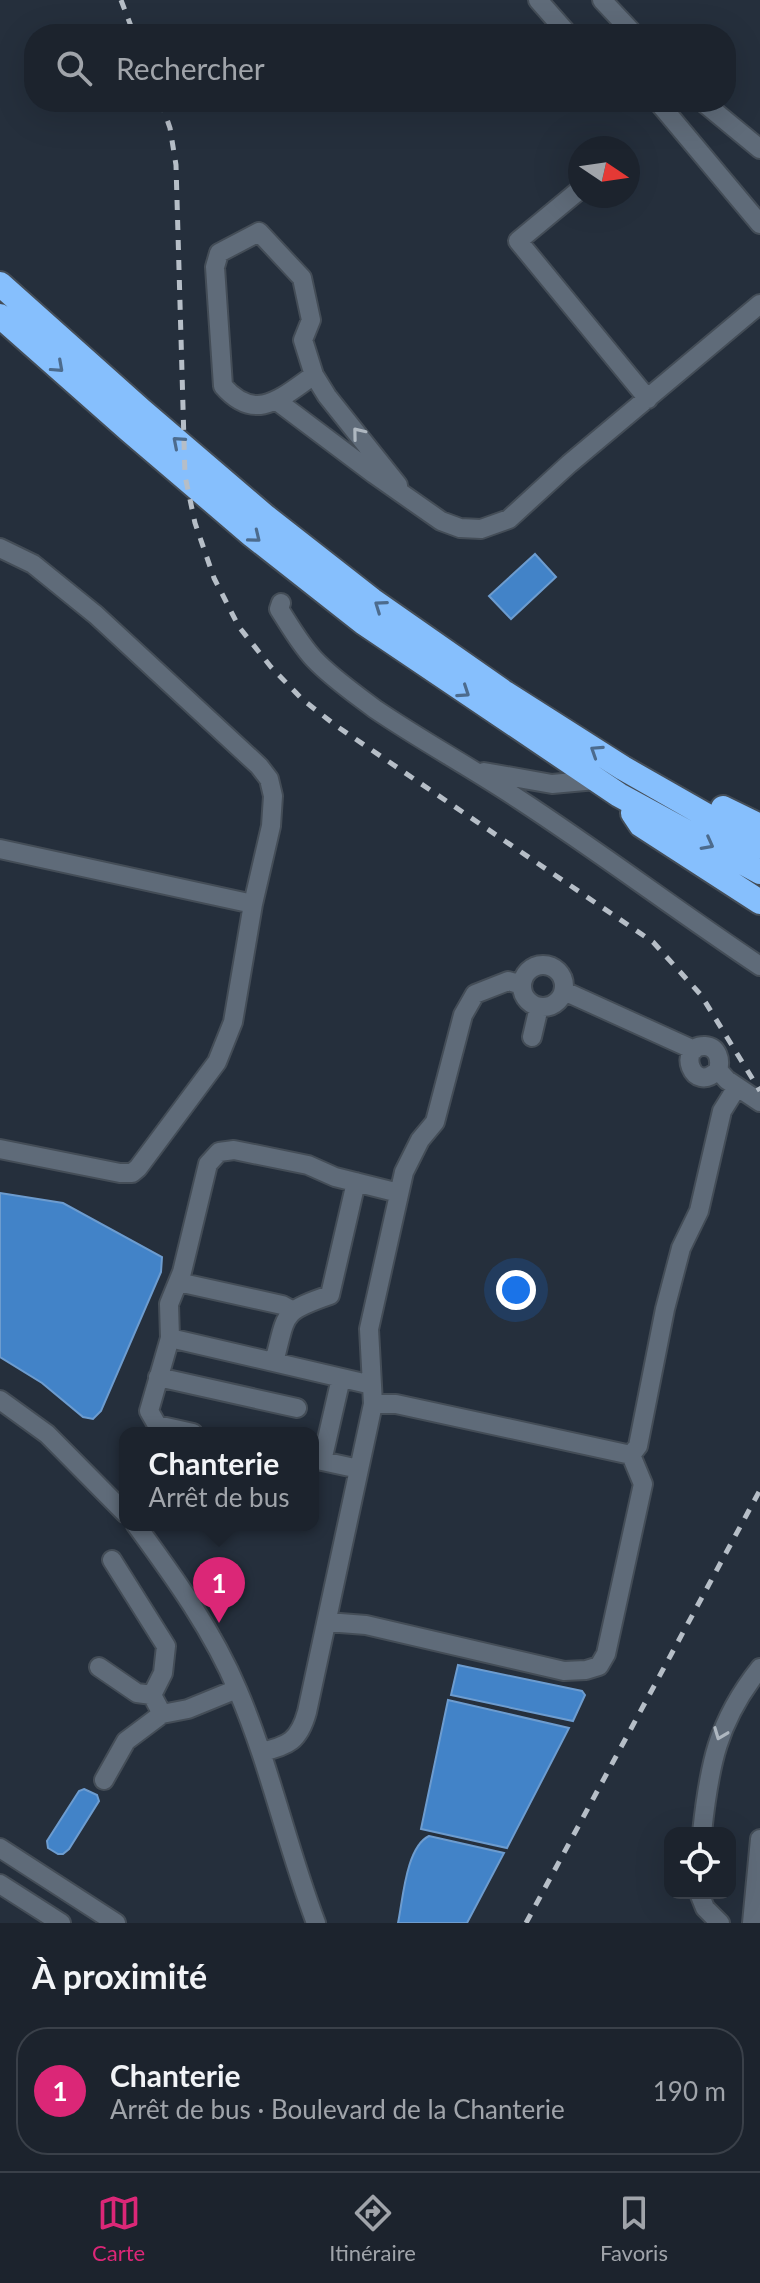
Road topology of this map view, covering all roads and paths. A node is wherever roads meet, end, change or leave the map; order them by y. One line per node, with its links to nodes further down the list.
1 (538, 0): 3 (street)
2 (602, 0): 4 (street)
3 (559, 24)
4 (625, 24)
5 (666, 112): 9 (street)
6 (715, 112): 7 (street)
7 (760, 149)
8 (568, 199): 14 (street)
9 (760, 224)
10 (0, 284): 19 (highway, one-way to 10)
11 (760, 304): 14 (street)
12 (0, 316): 21 (highway, one-way to 21)
13 (314, 375): 15 (street); 15 (street); 16 (street, one-way to 13)
14 (648, 399): 16 (street)
15 (277, 401): 16 (street)
16 (406, 495)
17 (0, 548): 28 (street)
18 (281, 603): 20 (street)
19 (623, 768): 23 (highway); 24 (highway)
20 (475, 771): 21 (street); 29 (street)
21 (596, 780): 22 (highway)
22 (619, 795): 26 (highway, one-way to 26); 27 (highway)
23 (760, 826)
24 (760, 846)
25 (0, 849): 28 (street)
26 (760, 872)
27 (760, 902)
28 (253, 904): 36 (street)
29 (760, 966)
30 (522, 985): 31 (street); 32 (street); 38 (street)
31 (564, 991): 32 (street); 34 (street)
32 (539, 1007): 33 (street)
33 (532, 1037)
34 (737, 1087): 35 (street); 50 (street)
35 (760, 1102)
36 (0, 1149)
37 (356, 1182): 38 (street); 39 (street); 40 (street)
38 (399, 1193): 45 (street)
39 (178, 1282): 40 (street); 41 (street)
40 (293, 1311): 42 (street)
41 (170, 1338): 42 (street); 43 (street)
42 (274, 1362): 44 (street)
43 (158, 1377): 48 (street); 49 (street)
44 (341, 1378): 45 (street); 51 (street)
45 (372, 1385): 46 (street)
46 (373, 1404): 50 (street); 53 (street)
47 (3, 1406): 54 (street)
48 (297, 1408)
49 (166, 1427)
50 (631, 1455): 57 (street)
51 (319, 1456)
52 (319, 1460): 53 (street)
53 (359, 1469): 57 (street)
54 (119, 1507)
55 (140, 1531): 60 (street)
56 (112, 1560): 61 (street)
57 (327, 1622): 63 (street)
58 (99, 1667): 61 (street)
59 (760, 1668): 65 (street, one-way to 65)
60 (237, 1689): 62 (street); 63 (street)
61 (152, 1695): 62 (street)
62 (162, 1714): 64 (street)
63 (261, 1752): 72 (street)
64 (104, 1780)
65 (703, 1827)
66 (760, 1839): 74 (street)
67 (0, 1848): 71 (street)
68 (0, 1884): 70 (street)
69 (701, 1899): 73 (street)
70 (61, 1923)
71 (116, 1923)
72 (316, 1923)
73 (720, 1923)
74 (752, 1923)

